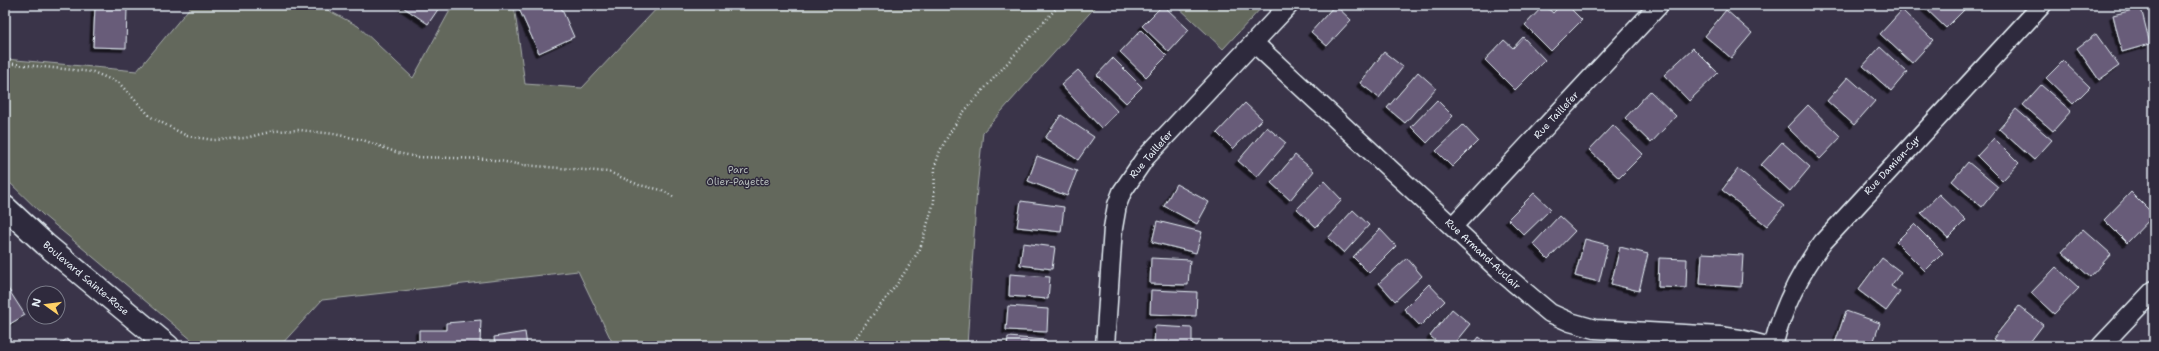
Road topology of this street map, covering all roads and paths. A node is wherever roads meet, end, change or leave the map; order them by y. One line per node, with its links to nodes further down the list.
1 (1059, 5): 12 (path)
2 (1289, 5): 5 (street, Rue Taillefer)
3 (1659, 5): 9 (street, Rue Taillefer)
4 (2042, 5): 15 (street, Rue Damien-Cyr)
5 (1254, 43): 9 (street, Rue Armand-Auclair); 13 (street, Rue Taillefer)
6 (5, 63): 7 (path)
7 (675, 198)
8 (5, 207): 11 (street, Boulevard Sainte-Rose)
9 (1453, 226): 14 (street, Rue Armand-Auclair)
10 (2154, 290): 16 (street)
11 (168, 346)
12 (848, 346)
13 (1105, 346)
14 (1767, 346)
15 (1773, 346)
16 (2101, 346)

